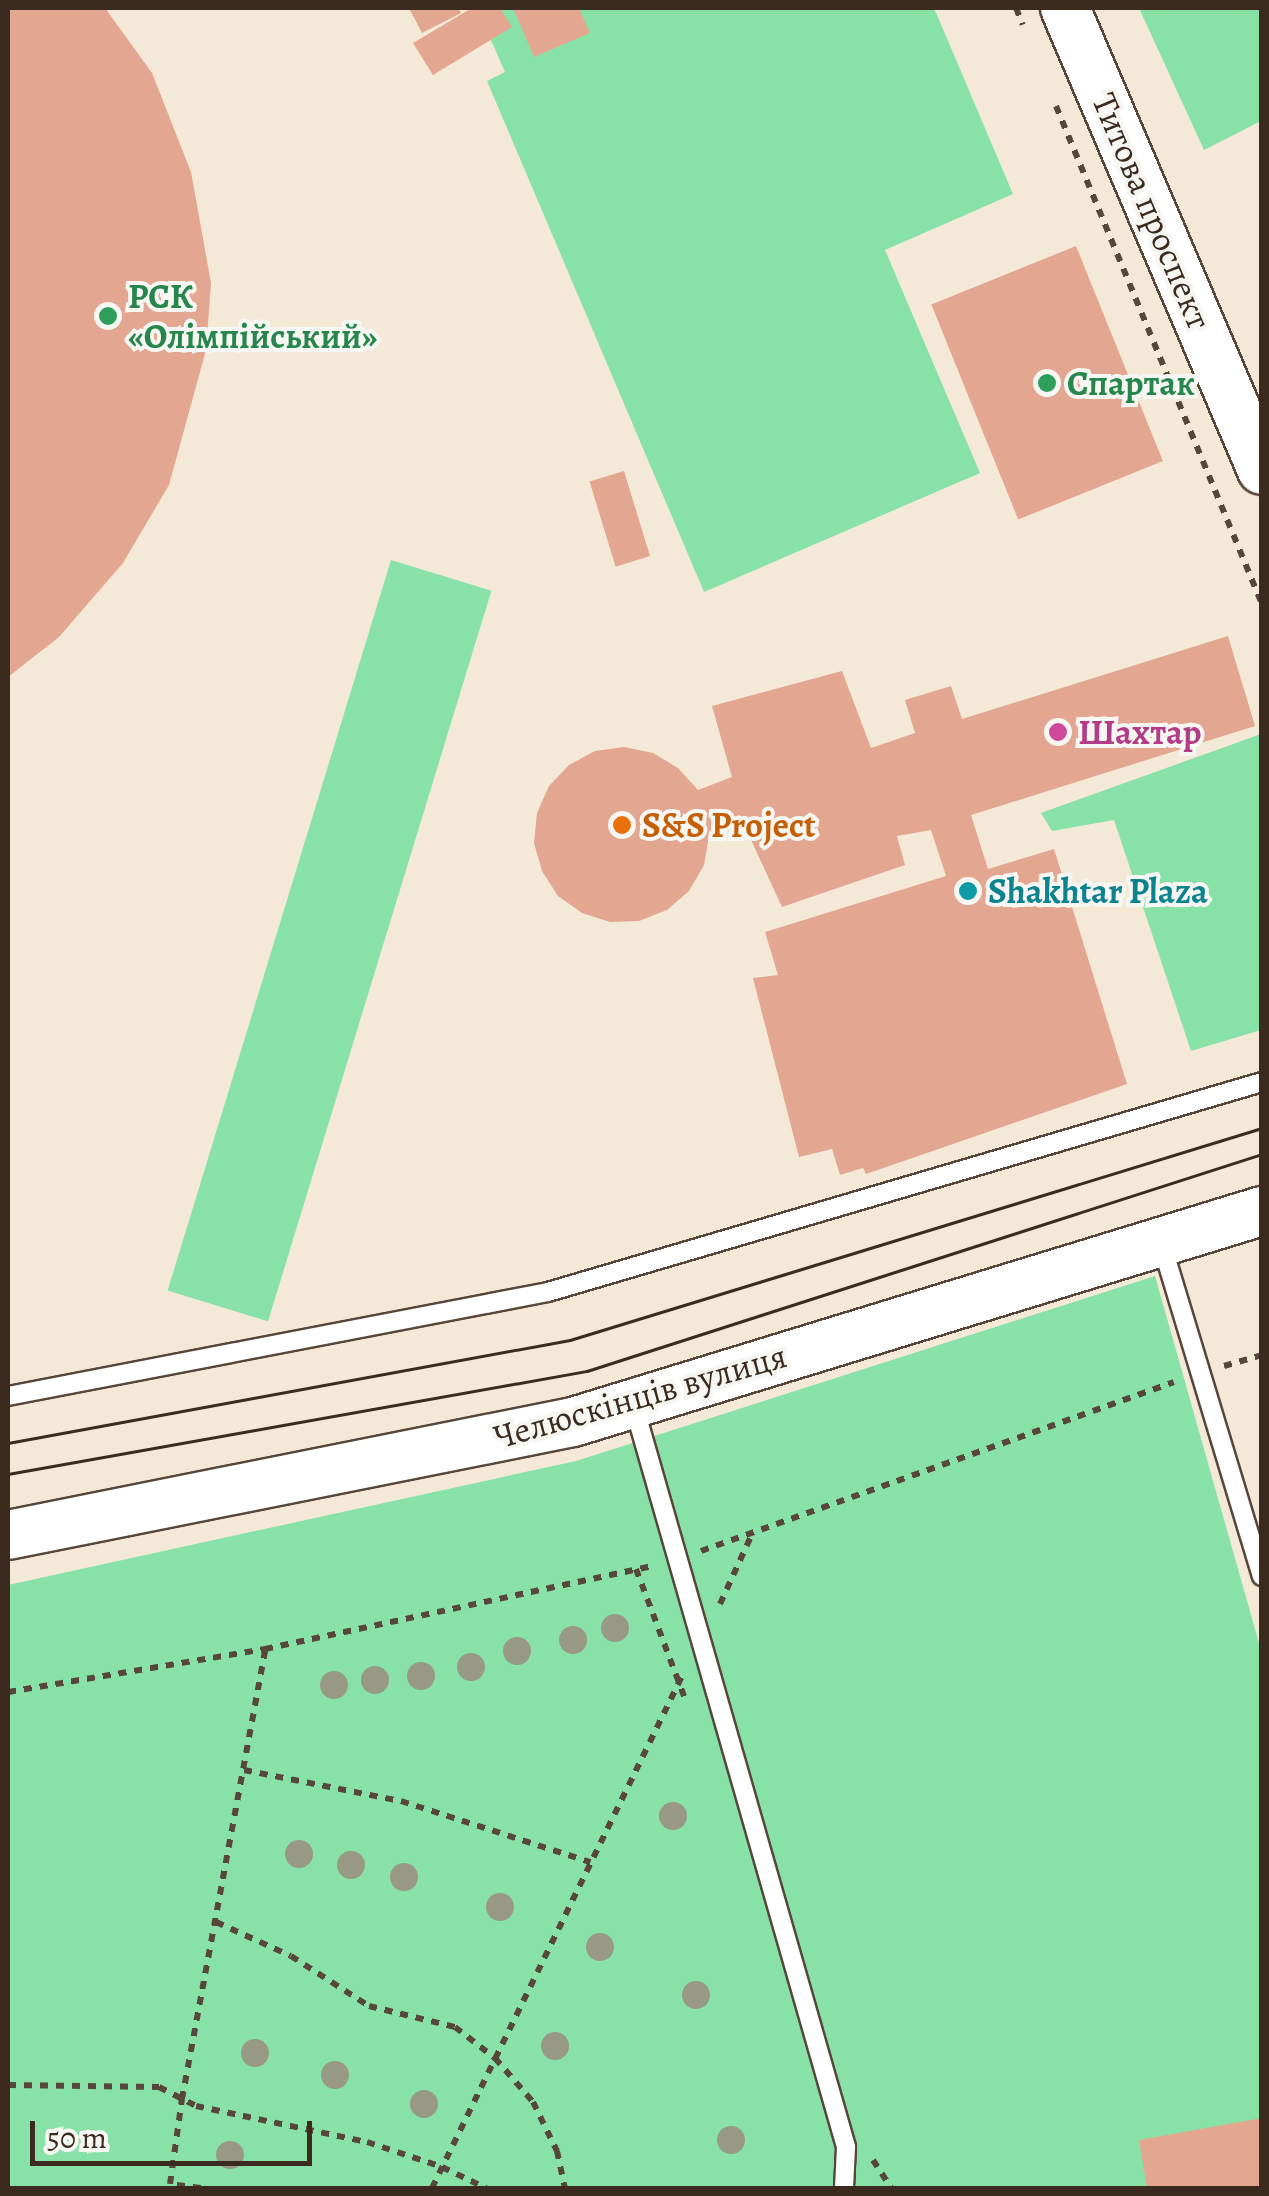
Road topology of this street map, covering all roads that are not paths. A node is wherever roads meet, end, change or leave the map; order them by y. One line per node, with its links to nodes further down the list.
1 (1065, 8): 2 (main road, Титова проспект)
2 (1262, 470)
3 (1262, 1082): 6 (lane)
4 (1262, 1211): 5 (main road, Челюскінців вулиця)
5 (1161, 1242): 7 (main road, Челюскінців вулиця); 9 (lane)
6 (8, 1396)
7 (632, 1403): 8 (main road, Челюскінців вулиця); 10 (lane)
8 (8, 1535)
9 (1262, 1576)
10 (844, 2188)

